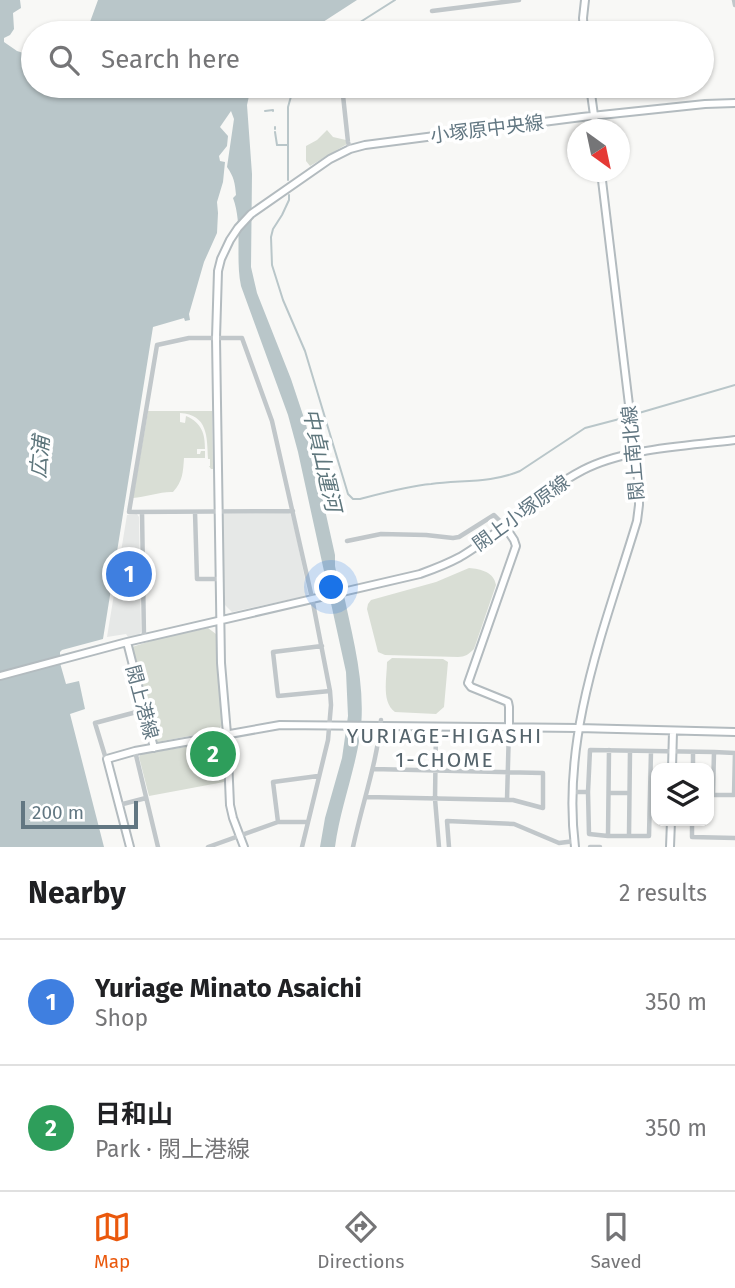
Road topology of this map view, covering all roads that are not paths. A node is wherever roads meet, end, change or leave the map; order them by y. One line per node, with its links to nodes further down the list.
1 (519, 0): 3 (street)
2 (585, 0): 4 (street)
3 (432, 11)
4 (583, 21)
5 (343, 98): 10 (street)
6 (592, 98): 8 (street)
7 (735, 103): 8 (street, 小塚原中央線)
8 (594, 116): 9 (street); 10 (street, 小塚原中央線)
9 (594, 119)
10 (350, 149): 12 (street, 小塚原中央線)
11 (602, 182): 14 (street, 閖上南北線)
12 (216, 338): 15 (street); 16 (street); 18 (street)
13 (735, 440): 14 (street, 閖上小塚原線)
14 (635, 453): 19 (street, 閖上小塚原線); 34 (street, 閖上南北線)
15 (293, 511): 18 (street); 22 (street)
16 (142, 512): 17 (street); 24 (street)
17 (195, 512): 18 (street); 21 (street)
18 (219, 512): 21 (street)
19 (504, 525): 20 (street); 22 (street, 閖上小塚原線); 33 (street)
20 (347, 541)
21 (220, 579): 23 (street)
22 (313, 598): 23 (street); 26 (street)
23 (221, 620): 24 (street); 37 (street)
24 (144, 638): 25 (street)
25 (127, 642): 27 (street, 閖上港線); 29 (street, 閖上港線)
26 (322, 646): 28 (street); 28 (street)
27 (0, 676)
28 (330, 691): 31 (street)
29 (144, 710): 38 (street, 閖上港線); 47 (street)
30 (381, 723): 31 (street, 閖上港線); 32 (street); 51 (street)
31 (329, 725): 37 (street, 閖上港線); 54 (street)
32 (436, 727): 33 (street); 52 (street)
33 (509, 728): 34 (street); 53 (street)
34 (578, 728): 35 (street); 55 (street, 閖上南北線)
35 (673, 732): 36 (street); 43 (street)
36 (735, 732)
37 (227, 734): 38 (street, 閖上港線); 69 (street)
38 (154, 748): 40 (street)
39 (609, 750): 41 (street); 56 (street); 57 (street)
40 (135, 751): 47 (street); 60 (street)
41 (631, 751): 42 (street); 58 (street)
42 (651, 751): 43 (street); 48 (street)
43 (672, 751): 44 (street); 49 (street)
44 (693, 752): 45 (street); 50 (street)
45 (714, 752): 46 (street); 46 (street)
46 (735, 753)
47 (107, 759): 63 (street)
48 (652, 763)
49 (672, 763)
50 (693, 763)
51 (373, 769): 52 (street); 59 (street)
52 (435, 770): 53 (street); 61 (street)
53 (508, 772): 62 (street); 62 (street)
54 (318, 776): 65 (street); 66 (street)
55 (573, 792): 56 (street); 73 (street, 閖上南北線)
56 (588, 792): 70 (street)
57 (609, 793): 58 (street); 70 (street)
58 (629, 793): 71 (street)
59 (366, 797): 61 (street); 79 (street)
60 (146, 798): 63 (street); 75 (street)
61 (435, 799): 62 (street); 80 (street)
62 (507, 800)
63 (119, 805): 74 (street)
64 (651, 815): 71 (street)
65 (278, 822): 66 (street); 69 (street)
66 (307, 822): 78 (street)
67 (671, 826): 84 (street)
68 (692, 826): 72 (street)
69 (240, 836): 76 (street); 77 (street)
70 (608, 836): 71 (street)
71 (629, 836)
72 (735, 838)
73 (575, 844): 81 (street)
74 (130, 847)
75 (158, 847)
76 (208, 847)
77 (244, 847)
78 (302, 847)
79 (353, 847)
80 (439, 847)
81 (449, 847)
82 (590, 847): 83 (street)
83 (600, 847)
84 (670, 847)

